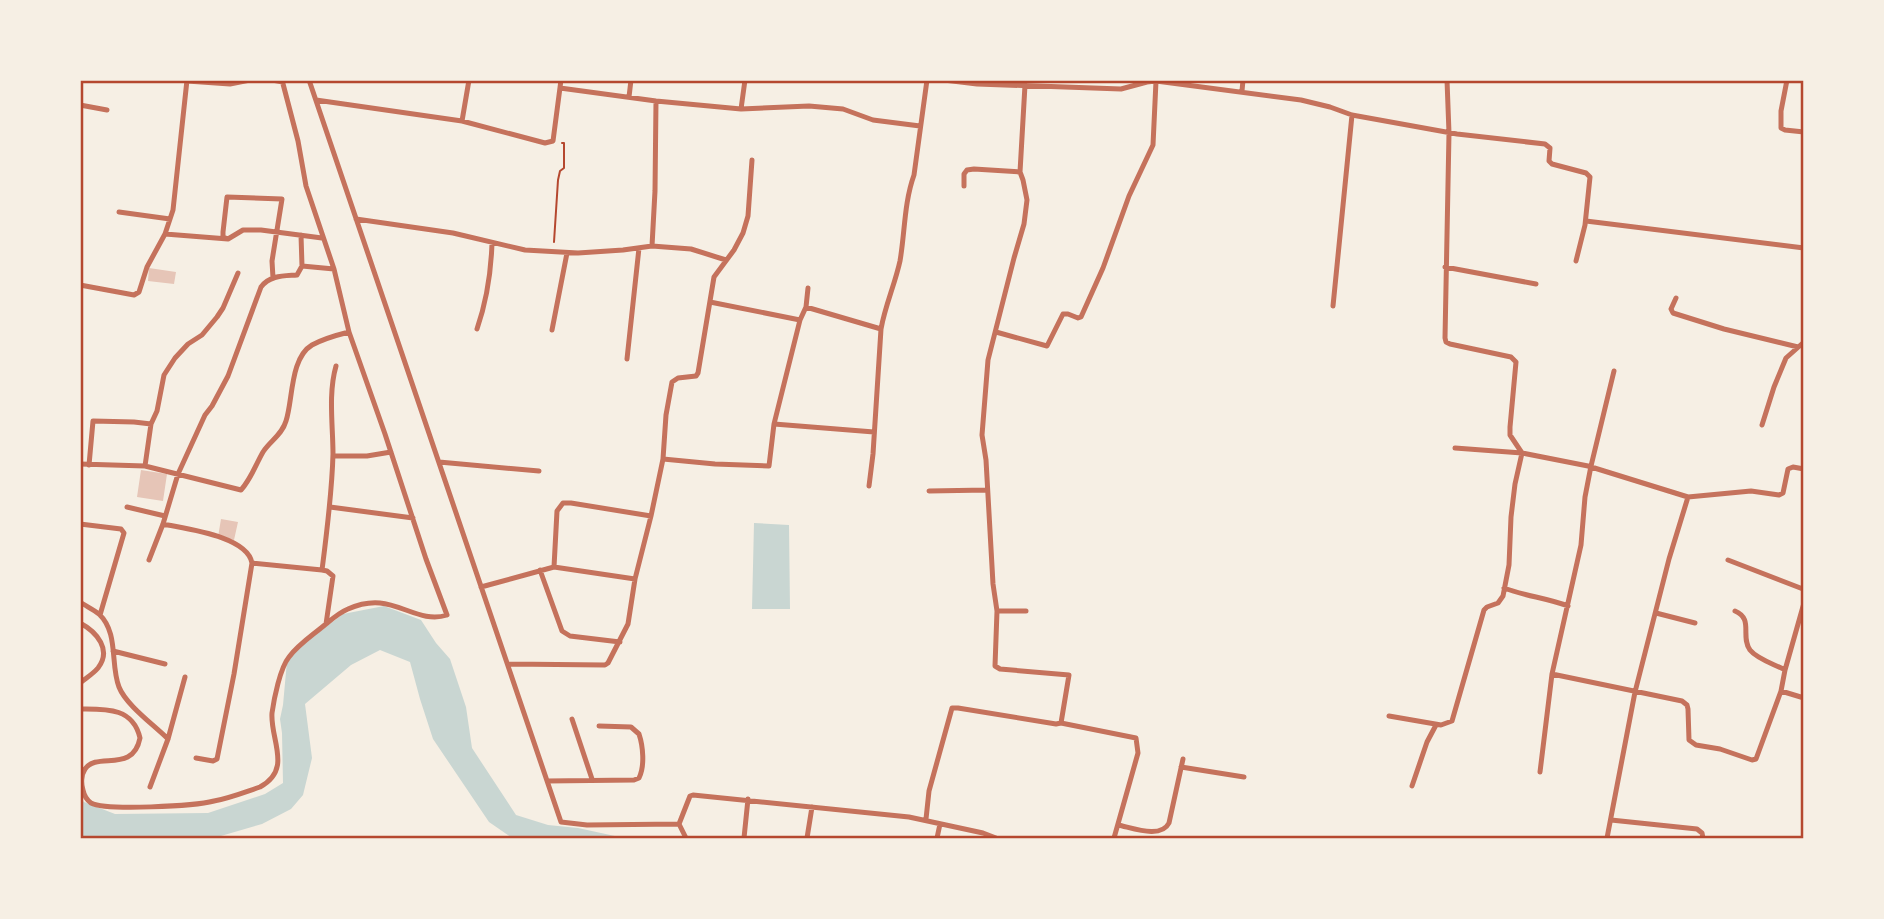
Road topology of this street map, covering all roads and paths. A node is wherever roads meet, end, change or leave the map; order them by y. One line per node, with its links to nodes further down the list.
1 (187, 80): 2 (street); 37 (street)
2 (250, 80)
3 (271, 80): 14 (street)
4 (309, 80): 22 (street)
5 (469, 80): 28 (street)
6 (561, 80): 19 (street)
7 (631, 80): 21 (street)
8 (745, 80): 25 (street)
9 (927, 80): 29 (street)
10 (944, 80): 18 (street)
11 (1243, 80): 20 (street)
12 (1447, 80): 31 (street)
13 (1787, 80): 30 (street)
14 (283, 81): 43 (street)
15 (1147, 81): 16 (street); 18 (street)
16 (1156, 81): 17 (street); 70 (street)
17 (1203, 83): 20 (street)
18 (1025, 85): 34 (street)
19 (560, 88): 21 (street); 32 (street)
20 (1242, 91): 27 (street)
21 (629, 97): 23 (street)
22 (316, 100): 28 (street); 38 (street)
23 (656, 101): 25 (street); 46 (street)
24 (80, 105): 26 (street)
25 (741, 109): 29 (street)
26 (107, 110)
27 (1352, 116): 31 (street); 63 (street)
28 (463, 121): 32 (street)
29 (920, 126): 67 (street)
30 (1804, 132)
31 (1449, 133): 39 (street); 54 (street)
32 (553, 141): 49 (path)
33 (752, 160): 51 (street)
34 (1020, 172): 35 (street); 70 (street)
35 (964, 186)
36 (119, 212): 37 (street)
37 (170, 219): 41 (street)
38 (356, 219): 45 (street); 85 (street)
39 (1586, 221): 48 (street); 52 (street)
40 (276, 232): 42 (street); 44 (street); 44 (street); 57 (street)
41 (165, 234): 44 (street); 59 (street)
42 (301, 235): 43 (street); 53 (street)
43 (322, 238): 55 (street)
44 (228, 239)
45 (492, 243): 49 (street); 66 (street)
46 (652, 246): 47 (street); 51 (street)
47 (639, 248): 50 (street); 73 (street)
48 (1804, 248)
49 (554, 250): 50 (street)
50 (567, 253): 68 (street)
51 (726, 260): 62 (street)
52 (1576, 261)
53 (302, 266): 55 (street); 57 (street)
54 (1446, 267): 58 (street); 82 (street)
55 (334, 270): 69 (street)
56 (238, 273): 76 (street)
57 (273, 278): 92 (street)
58 (1536, 284)
59 (80, 285)
60 (808, 288): 64 (street)
61 (1676, 298): 72 (street)
62 (710, 302): 65 (street); 84 (street)
63 (1333, 306)
64 (806, 307): 65 (street); 67 (street)
65 (800, 320): 77 (street)
66 (477, 329)
67 (881, 329): 79 (street)
68 (552, 330)
69 (349, 332): 81 (street); 92 (street)
70 (996, 332): 94 (street)
71 (1804, 341): 72 (street)
72 (1798, 347): 78 (street)
73 (627, 359)
74 (336, 366): 83 (street)
75 (1614, 371): 89 (street)
76 (151, 424): 87 (street); 88 (street)
77 (774, 424): 79 (street); 84 (street)
78 (1762, 425)
79 (874, 432): 93 (street)
80 (1455, 448): 82 (street)
81 (391, 452): 83 (street); 101 (street)
82 (1522, 453): 89 (street); 112 (street)
83 (333, 456): 98 (street)
84 (663, 459): 100 (street)
85 (439, 462): 91 (street); 111 (street)
86 (80, 464): 87 (street)
87 (89, 465): 88 (street)
88 (145, 466): 92 (street)
89 (1591, 466): 96 (street); 116 (street)
90 (1804, 469): 96 (street)
91 (539, 471)
92 (178, 474): 99 (street)
93 (869, 486)
94 (987, 490): 95 (street); 117 (street)
95 (929, 491)
96 (1688, 497): 120 (street)
97 (127, 506): 99 (street)
98 (330, 507): 101 (street); 108 (street)
99 (165, 516): 103 (street)
100 (651, 516): 107 (street); 110 (street)
101 (413, 518): 124 (street)
102 (80, 524): 121 (street)
103 (163, 524): 104 (street); 106 (street)
104 (149, 560)
105 (1727, 560): 113 (street)
106 (252, 563): 108 (street); 143 (street)
107 (554, 567): 109 (street); 110 (street)
108 (322, 570): 124 (street)
109 (540, 570): 111 (street); 125 (street)
110 (635, 579): 125 (street)
111 (481, 587): 128 (street)
112 (1504, 588): 116 (street); 140 (street)
113 (1804, 591)
114 (80, 602): 121 (street)
115 (1804, 603): 129 (street)
116 (1568, 606): 130 (street)
117 (997, 611): 118 (street); 139 (street)
118 (1026, 611)
119 (1735, 611): 129 (street)
120 (1656, 613): 123 (street); 134 (street)
121 (100, 615): 126 (street)
122 (80, 623): 132 (street)
123 (1695, 623)
124 (326, 624): 136 (street)
125 (620, 642): 128 (street)
126 (113, 651): 127 (street); 142 (street)
127 (165, 664)
128 (508, 664): 149 (street)
129 (1785, 670): 133 (street)
130 (1552, 674): 134 (street); 146 (street)
131 (185, 677): 142 (street)
132 (80, 682)
133 (1781, 691): 134 (street); 135 (street)
134 (1635, 692): 155 (street)
135 (1804, 698)
136 (80, 709)
137 (1389, 716): 140 (street)
138 (572, 719): 148 (street)
139 (1061, 723): 154 (street); 158 (street)
140 (1436, 725): 150 (street)
141 (599, 726): 148 (street)
142 (168, 739): 151 (street)
143 (196, 758)
144 (1182, 759): 145 (street)
145 (1181, 767): 147 (street); 158 (street)
146 (1540, 772)
147 (1244, 777)
148 (592, 779): 149 (street)
149 (547, 781): 156 (street)
150 (1412, 786)
151 (150, 787)
152 (748, 799): 153 (street); 156 (street); 160 (street)
153 (812, 807): 154 (street); 161 (street)
154 (926, 819): 157 (street)
155 (1611, 820): 165 (street); 166 (street)
156 (679, 824): 159 (street)
157 (940, 824): 162 (street); 163 (street)
158 (1118, 825): 164 (street)
159 (686, 838)
160 (744, 838)
161 (807, 838)
162 (937, 838)
163 (996, 838)
164 (1114, 838)
165 (1607, 838)
166 (1703, 838)

